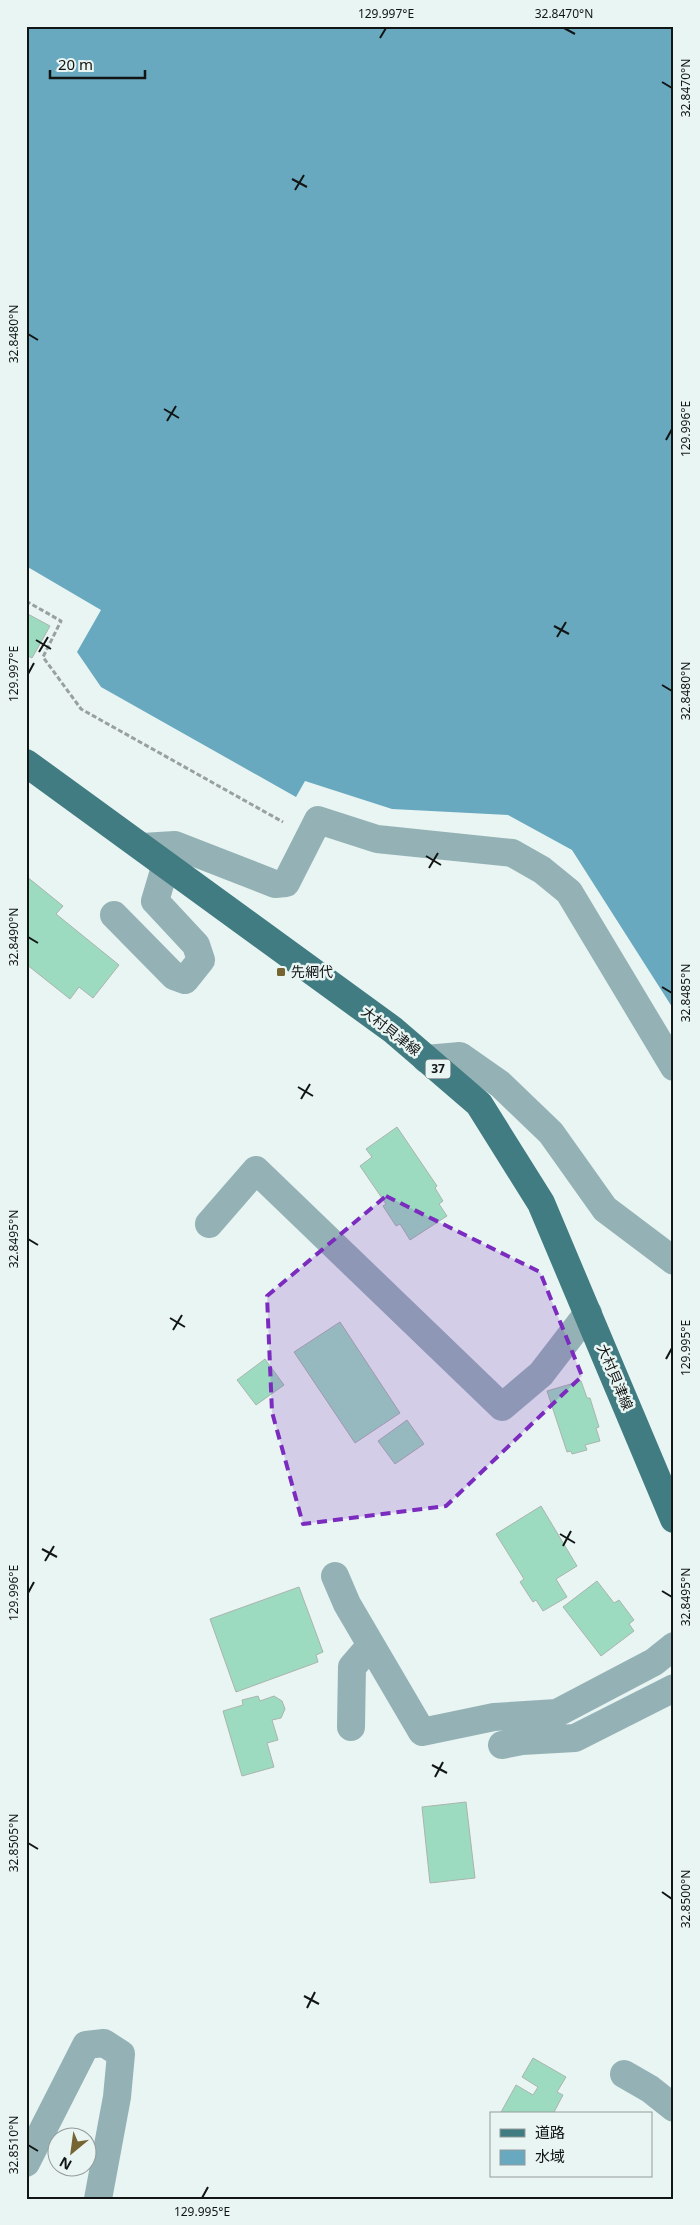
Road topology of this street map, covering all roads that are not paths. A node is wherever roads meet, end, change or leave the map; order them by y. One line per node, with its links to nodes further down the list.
1 (26, 763): 2 (main road, 大村貝津線 / 37)
2 (142, 847): 3 (main road, 大村貝津線 / 37); 6 (street)
3 (166, 864): 4 (street); 5 (main road, 大村貝津線 / 37)
4 (114, 915)
5 (426, 1059): 8 (street); 9 (main road, 大村貝津線 / 37)
6 (674, 1067)
7 (209, 1224): 9 (street)
8 (674, 1261)
9 (588, 1313): 10 (main road, 大村貝津線 / 37)
10 (674, 1519)
11 (335, 1576): 12 (street)
12 (371, 1645): 13 (street); 15 (street)
13 (674, 1646)
14 (674, 1688): 16 (street)
15 (351, 1726)
16 (502, 1745)
17 (624, 2074): 18 (street)
18 (674, 2108)
19 (26, 2163): 20 (street)
20 (98, 2199)

